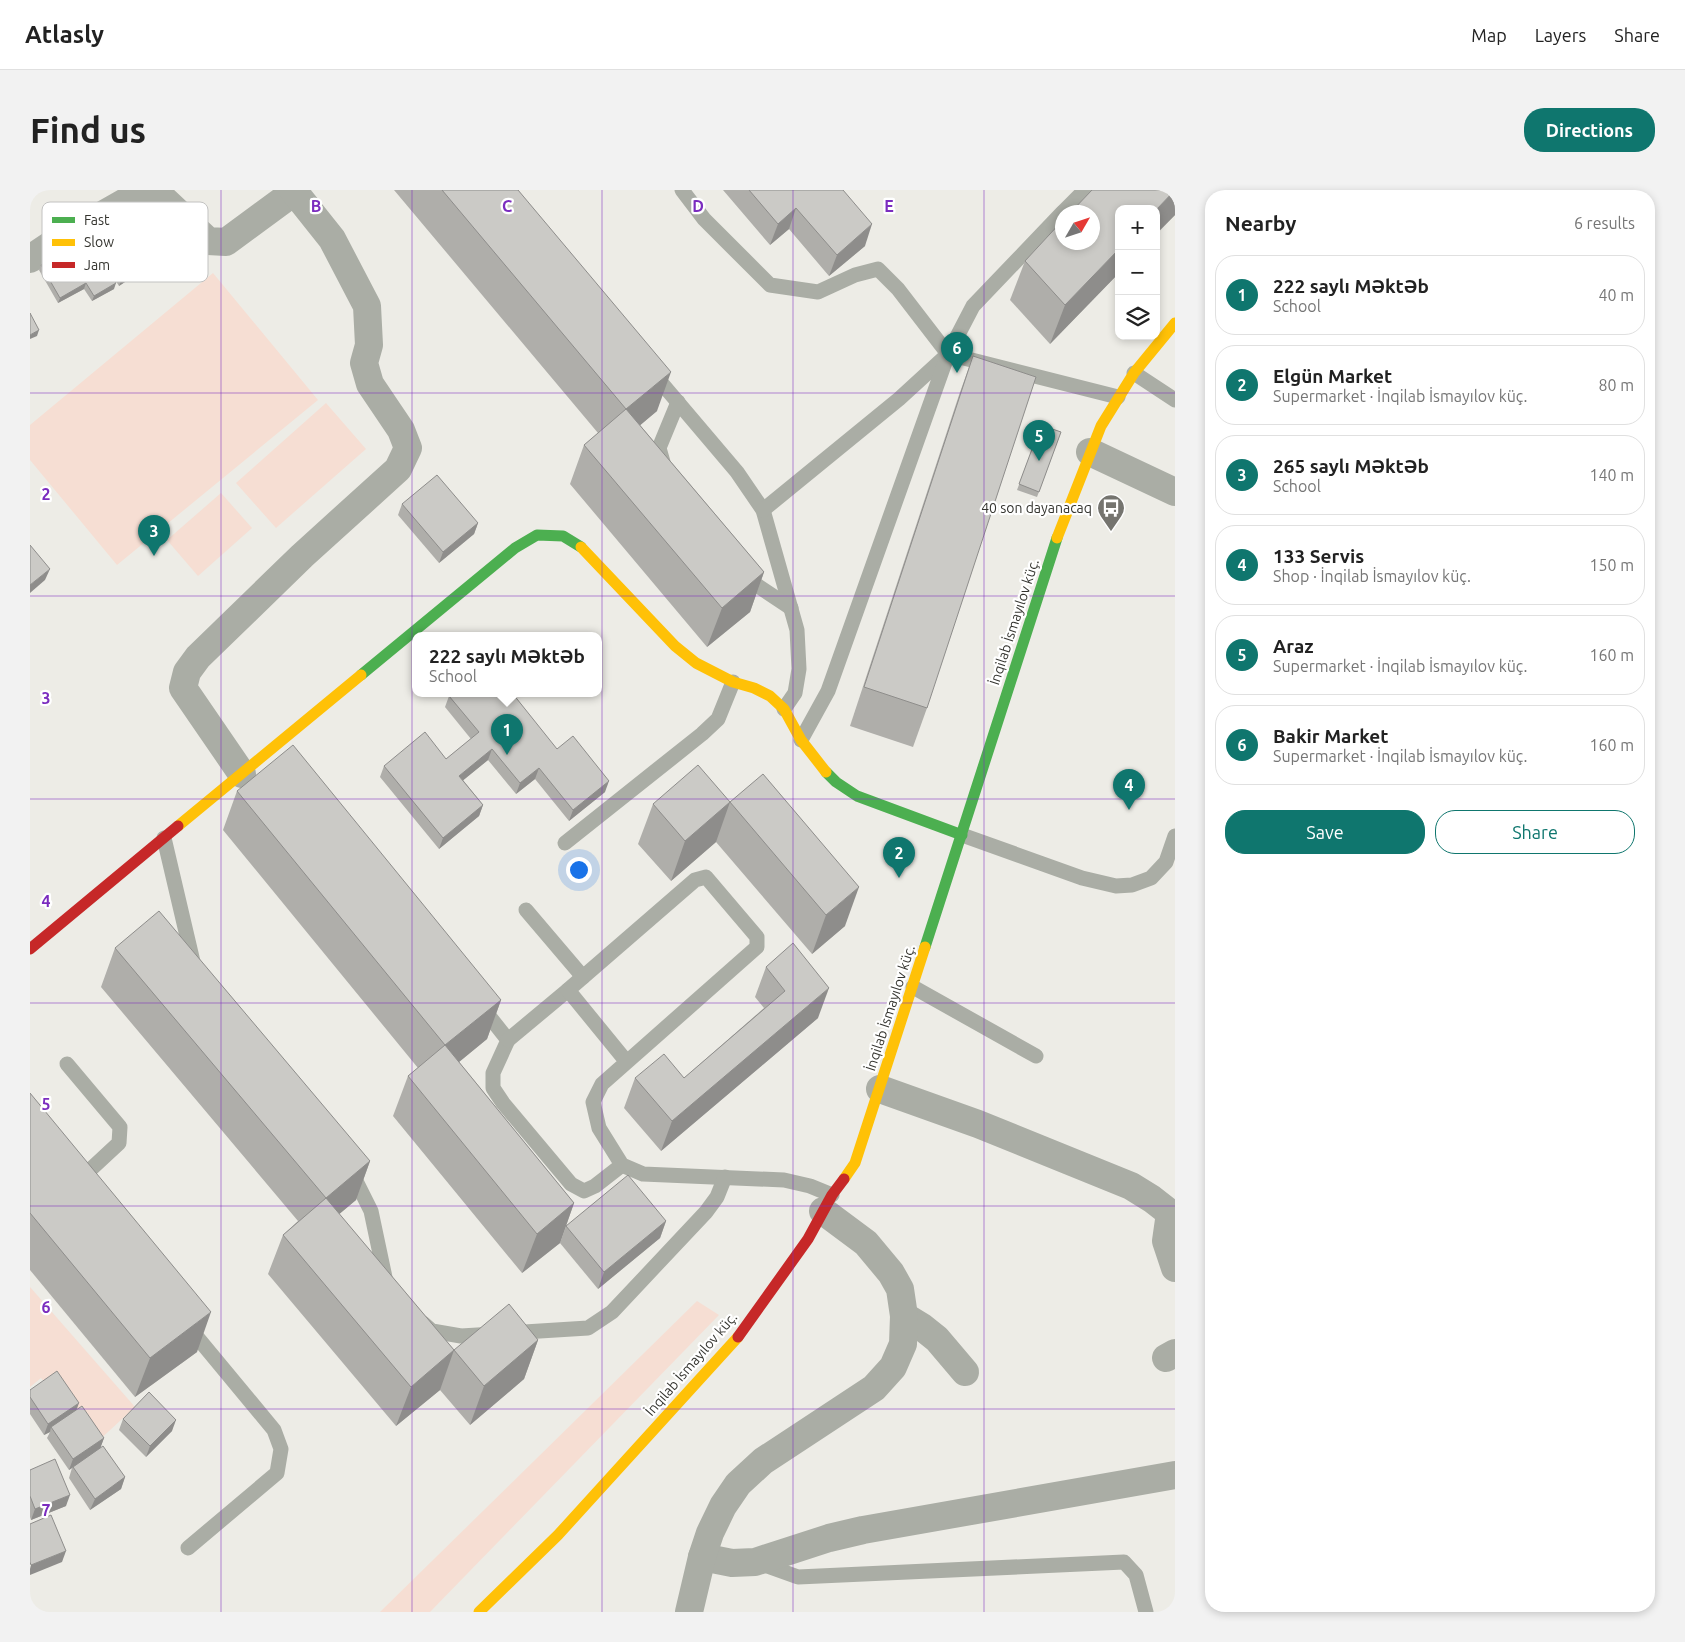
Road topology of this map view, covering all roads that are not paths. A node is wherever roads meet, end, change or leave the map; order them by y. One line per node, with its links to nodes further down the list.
1 (682, 190): 12 (lane)
2 (1085, 190): 6 (lane)
3 (294, 191): 8 (street); 29 (street)
4 (125, 202): 5 (street)
5 (167, 202)
6 (1071, 205)
7 (1055, 221): 12 (lane)
8 (208, 241)
9 (42, 251): 10 (street)
10 (30, 259)
11 (1175, 323): 14 (main road, İnqilab İsmayılov küç.)
12 (948, 354): 15 (lane); 21 (lane); 28 (lane)
13 (646, 364): 17 (lane)
14 (1134, 373): 15 (main road, İnqilab İsmayılov küç.); 16 (lane)
15 (1118, 397): 18 (main road, İnqilab İsmayılov küç.)
16 (1175, 400)
17 (678, 402): 19 (lane); 21 (lane)
18 (1090, 452): 20 (street); 30 (main road, İnqilab İsmayılov küç.)
19 (674, 484)
20 (1175, 492)
21 (763, 510): 23 (lane)
22 (733, 565): 23 (lane)
23 (791, 608): 27 (lane)
24 (417, 632): 26 (main road)
25 (412, 636): 29 (main road)
26 (733, 682): 27 (main road); 33 (lane)
27 (784, 709): 28 (main road)
28 (801, 740): 30 (main road)
29 (242, 774): 32 (main road)
30 (962, 835): 31 (lane); 38 (main road, İnqilab İsmayılov küç.)
31 (1175, 836)
32 (164, 838): 35 (main road); 37 (lane)
33 (565, 843)
34 (526, 910): 36 (lane)
35 (30, 949)
36 (583, 977): 39 (lane); 43 (lane)
37 (200, 980)
38 (913, 987): 42 (lane); 45 (main road, İnqilab İsmayılov küç.)
39 (568, 990): 41 (lane); 43 (lane)
40 (471, 993): 41 (lane)
41 (508, 1040): 47 (lane)
42 (1036, 1056)
43 (626, 1061): 47 (lane)
44 (67, 1064): 49 (lane)
45 (880, 1089): 50 (main road, İnqilab İsmayılov küç.); 51 (street)
46 (341, 1159): 53 (lane)
47 (622, 1165): 48 (lane)
48 (725, 1177): 50 (lane); 54 (lane)
49 (73, 1187)
50 (827, 1203): 56 (street); 62 (main road, İnqilab İsmayılov küç.)
51 (1172, 1211): 52 (street)
52 (1175, 1268)
53 (395, 1294)
54 (413, 1313)
55 (179, 1316): 59 (lane)
56 (904, 1316): 57 (street); 60 (street)
57 (964, 1372)
58 (1175, 1475): 61 (street)
59 (188, 1548)
60 (702, 1557): 61 (street); 63 (street)
61 (755, 1562): 64 (lane)
62 (479, 1612)
63 (689, 1612)
64 (1146, 1612)

